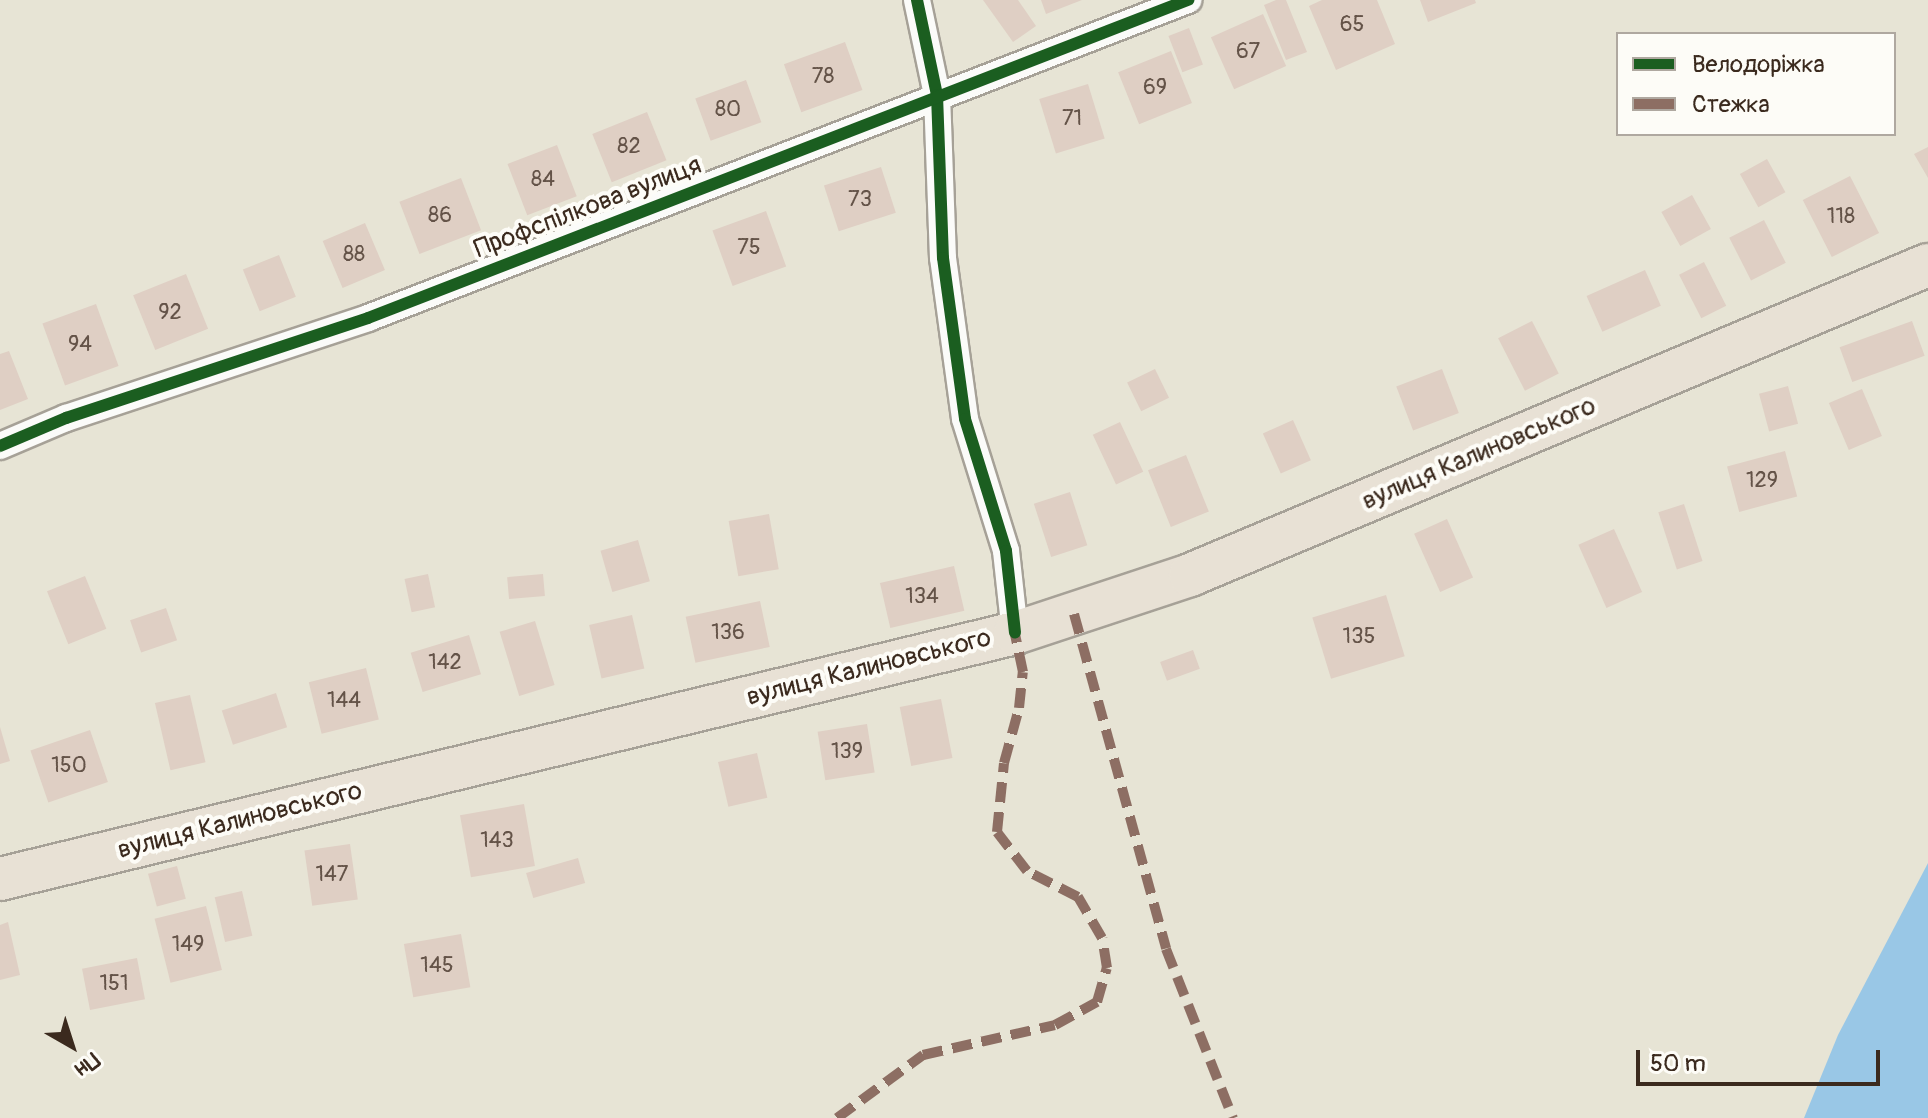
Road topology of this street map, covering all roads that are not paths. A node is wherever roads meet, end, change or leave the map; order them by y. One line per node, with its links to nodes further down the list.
1 (917, 0): 3 (street)
2 (1188, 0): 3 (street, Профспілкова вулиця)
3 (937, 95): 5 (street, Профспілкова вулиця); 6 (street)
4 (1928, 265): 6 (main road, вулиця Калиновського)
5 (0, 446)
6 (1015, 633): 7 (main road, вулиця Калиновського)
7 (0, 879)

